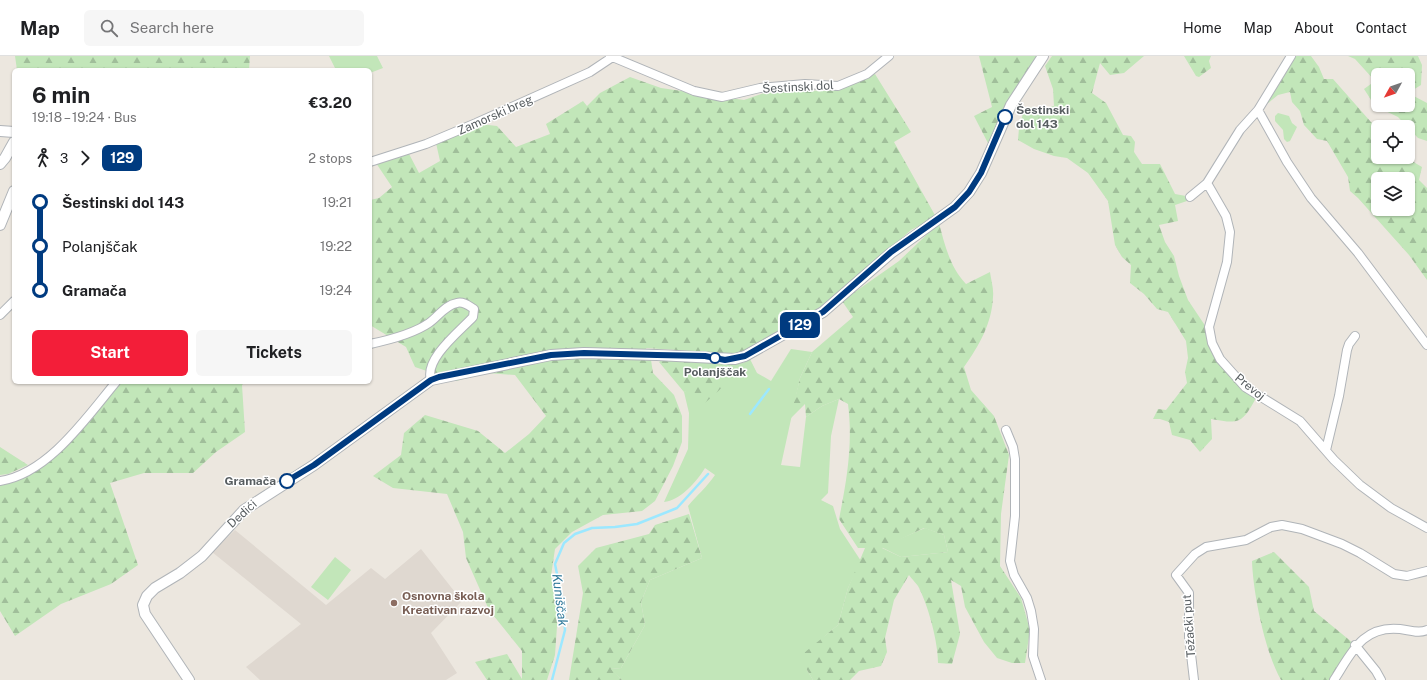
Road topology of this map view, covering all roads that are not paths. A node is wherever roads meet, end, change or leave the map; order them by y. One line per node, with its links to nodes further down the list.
1 (612, 56): 2 (street, Šestinski dol); 9 (street, Zamorski breg)
2 (889, 56)
3 (1043, 56): 20 (street, Dedići)
4 (1291, 56): 5 (street)
5 (1258, 110): 11 (street); 19 (street)
6 (0, 130): 7 (street)
7 (12, 132)
8 (12, 146): 10 (street)
9 (372, 161)
10 (0, 164)
11 (1207, 184): 13 (street); 23 (street, Prevoj)
12 (12, 196): 14 (street)
13 (1190, 197)
14 (0, 225)
15 (12, 303): 16 (street)
16 (0, 315)
17 (1355, 336): 23 (street)
18 (372, 343): 20 (street)
19 (1427, 345)
20 (431, 380): 29 (street, Dedići)
21 (114, 384): 24 (street)
22 (1006, 430): 30 (street)
23 (1326, 450): 25 (street, Prevoj)
24 (0, 480)
25 (1427, 528)
26 (1427, 572): 31 (street, Težački put)
27 (1427, 630): 28 (street)
28 (1355, 645): 32 (street); 33 (street)
29 (189, 680)
30 (1041, 680)
31 (1194, 680)
32 (1334, 680)
33 (1381, 680)

